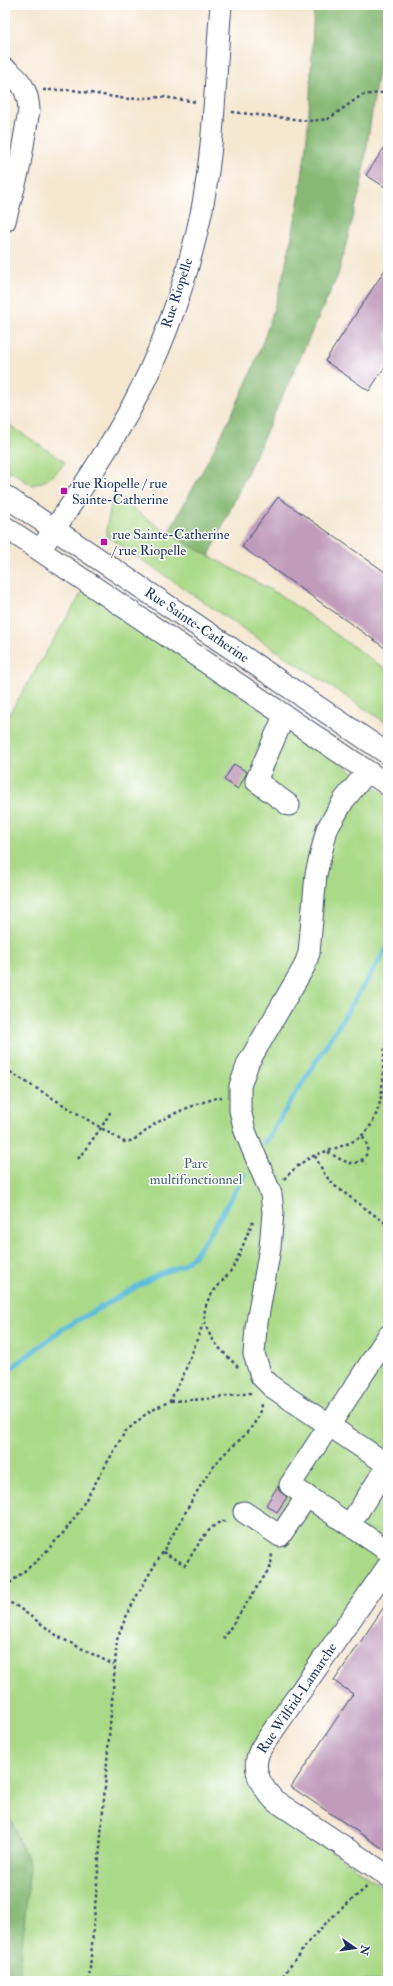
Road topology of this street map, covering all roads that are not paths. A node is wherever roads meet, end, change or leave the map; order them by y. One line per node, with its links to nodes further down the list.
1 (221, 5): 6 (street, Rue Riopelle)
2 (5, 69): 3 (street)
3 (5, 221)
4 (5, 496): 6 (street, Rue Sainte-Catherine)
5 (5, 527): 7 (street, Rue Sainte-Catherine)
6 (54, 530): 7 (street, Rue Riopelle); 9 (street, Rue Sainte-Catherine)
7 (40, 550): 8 (street, Rue Sainte-Catherine)
8 (284, 716): 10 (street, Rue Sainte-Catherine); 12 (street)
9 (388, 754)
10 (366, 772): 11 (street, Rue Sainte-Catherine); 14 (street)
11 (388, 785)
12 (289, 805)
13 (388, 1336): 14 (street)
14 (329, 1425): 15 (street); 16 (street)
15 (388, 1465): 18 (street)
16 (307, 1496): 17 (street); 18 (street)
17 (238, 1517)
18 (350, 1524): 19 (street)
19 (388, 1550)
20 (388, 1566): 21 (street, Rue Wilfrid-Lamarche)
21 (381, 1878)

